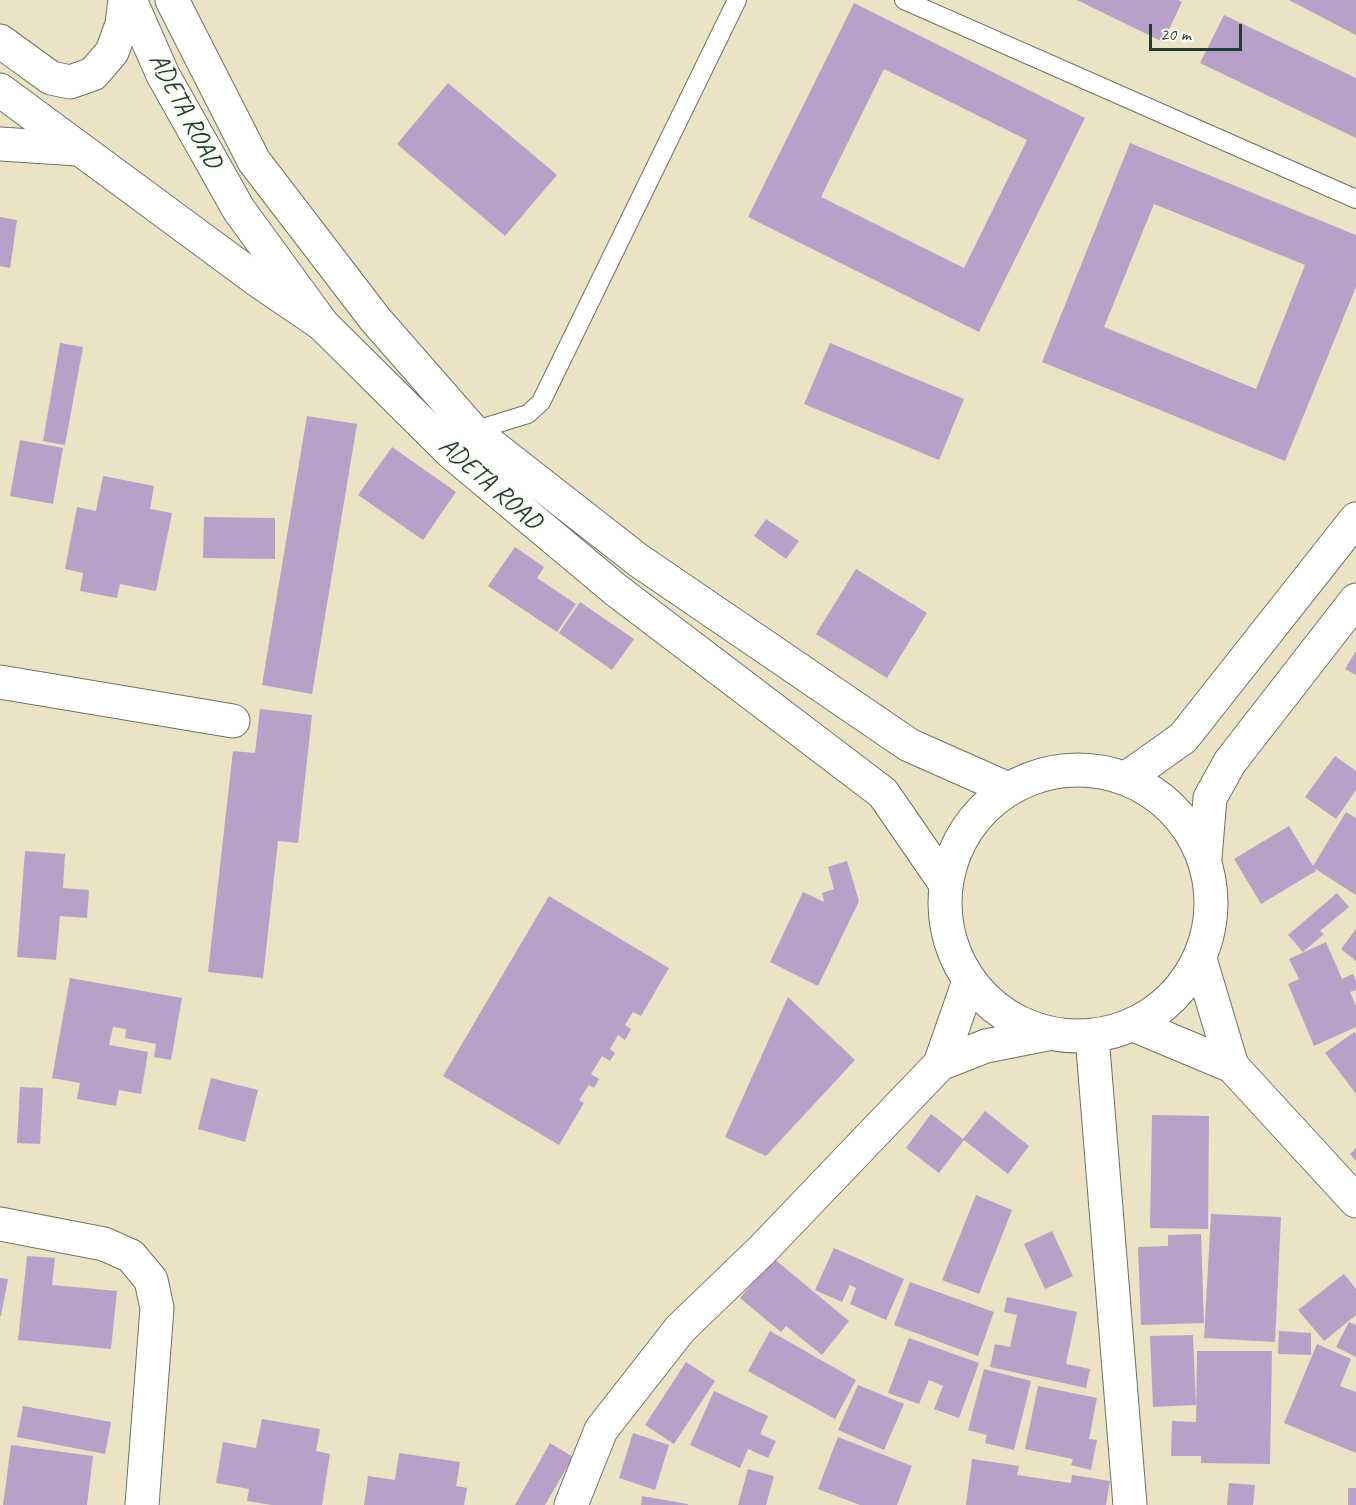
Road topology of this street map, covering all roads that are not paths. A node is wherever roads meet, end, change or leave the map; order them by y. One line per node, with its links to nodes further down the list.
1 (125, 0): 6 (main road)
2 (130, 0): 11 (main road, ADETA ROAD)
3 (172, 0): 12 (main road, ADETA ROAD)
4 (737, 0): 12 (lane)
5 (904, 0): 10 (lane)
6 (0, 40)
7 (0, 90): 9 (main road)
8 (0, 144): 9 (main road)
9 (78, 149): 11 (main road)
10 (1356, 199)
11 (322, 325): 20 (main road, ADETA ROAD)
12 (473, 431): 18 (main road, ADETA ROAD)
13 (1356, 519): 17 (main road)
14 (1356, 600): 19 (main road)
15 (0, 682): 16 (main road)
16 (233, 721)
17 (1128, 777): 18 (main road); 19 (main road)
18 (1006, 788): 20 (main road)
19 (1205, 858): 21 (main road)
20 (945, 883): 22 (main road)
21 (1200, 959): 23 (main road); 27 (main road)
22 (969, 981): 24 (main road); 26 (main road)
23 (1134, 1025): 25 (main road); 27 (main road)
24 (1047, 1034): 25 (main road); 26 (main road)
25 (1092, 1036): 32 (main road)
26 (940, 1064): 31 (main road)
27 (1232, 1066): 28 (main road)
28 (1356, 1201)
29 (0, 1224): 30 (main road)
30 (142, 1505)
31 (571, 1505)
32 (1130, 1505)

